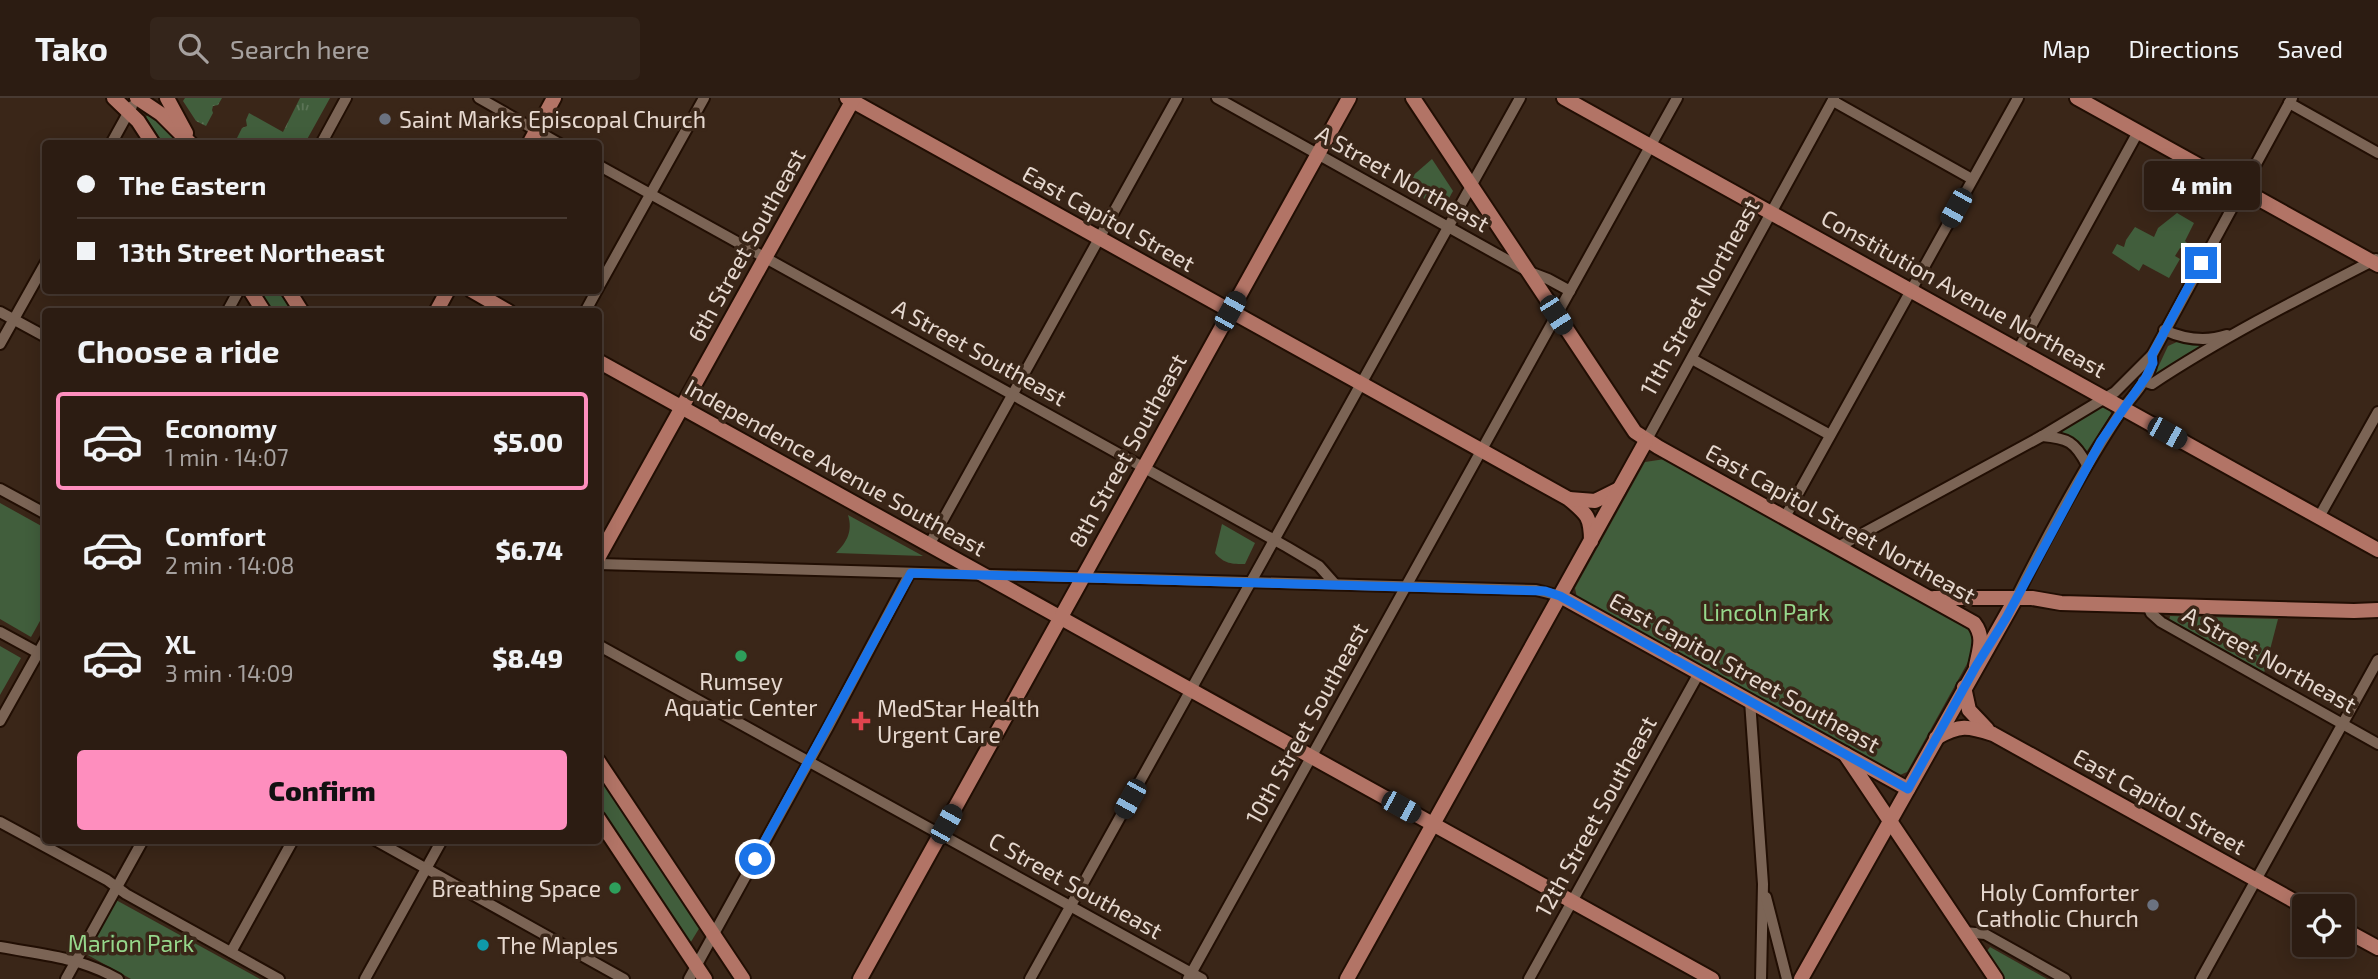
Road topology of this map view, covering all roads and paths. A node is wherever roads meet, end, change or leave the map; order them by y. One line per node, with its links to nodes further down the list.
1 (114, 98): 19 (main road)
2 (167, 98): 25 (main road)
3 (346, 98): 26 (street)
4 (479, 98): 21 (street)
5 (554, 98): 21 (main road)
6 (704, 98): 34 (street)
7 (1177, 98): 37 (street)
8 (1217, 98): 29 (street, A Street Northeast)
9 (1349, 98): 29 (main road, 8th Street Southeast)
10 (1413, 98): 32 (main road, East Capitol Street Northeast)
11 (1520, 98): 32 (street)
12 (1564, 98): 27 (main road, Constitution Avenue Northeast)
13 (1677, 98): 27 (street, 10th Street Southeast)
14 (2018, 98): 31 (street)
15 (2077, 98): 20 (main road)
16 (851, 99): 37 (main road, East Capitol Street); 38 (main road, 6th Street Southeast)
17 (1833, 100): 31 (street); 35 (street, 11th Street Northeast)
18 (2291, 101): 28 (street); 33 (street)
19 (134, 102): 22 (street); 23 (main road); 24 (main road)
20 (2138, 132): 33 (main road); 55 (street)
21 (533, 137)
22 (113, 140)
23 (151, 140)
24 (187, 140)
25 (189, 140)
26 (323, 140)
27 (1650, 146): 35 (main road, Constitution Avenue Northeast); 43 (street, 10th Street Southeast)
28 (2378, 153)
29 (1317, 154): 36 (street, A Street Northeast); 47 (main road, 8th Street Southeast)
30 (602, 167): 34 (street, A Street Southeast)
31 (1972, 179): 44 (street)
32 (1471, 186): 36 (street); 41 (main road, East Capitol Street Northeast)
33 (2241, 189): 39 (main road); 51 (street)
34 (650, 194): 38 (street, A Street Southeast); 42 (street)
35 (1772, 213): 44 (main road, Constitution Avenue Northeast); 57 (street, 11th Street Northeast)
36 (1448, 227): 41 (street, A Street Northeast); 60 (street)
37 (1099, 238): 47 (main road, East Capitol Street); 61 (street)
38 (765, 258): 61 (street, A Street Southeast); 63 (main road, 6th Street Southeast)
39 (2376, 261): 52 (street)
40 (42, 269): 50 (street)
41 (1527, 271): 43 (street, A Street Northeast); 49 (main road, East Capitol Street Northeast)
42 (602, 282)
43 (1570, 290): 49 (street, 10th Street Southeast)
44 (1911, 290): 55 (main road, Constitution Avenue Northeast); 66 (street)
45 (478, 294): 46 (main road)
46 (502, 308)
47 (1230, 311): 60 (main road, East Capitol Street); 71 (main road, 8th Street Southeast)
48 (0, 312): 50 (street)
49 (1556, 315): 68 (main road, East Capitol Street Northeast); 69 (street, 10th Street Southeast)
50 (14, 320): 53 (street); 54 (street)
51 (2164, 330): 52 (street); 56 (street)
52 (2239, 331): 59 (street)
53 (42, 335)
54 (0, 344)
55 (2018, 350): 62 (main road, Constitution Avenue Northeast)
56 (2152, 355): 59 (street); 62 (street)
57 (1692, 359): 66 (street); 68 (street, 11th Street Northeast)
58 (602, 363): 63 (main road, Independence Avenue Southeast)
59 (2143, 381): 64 (street)
60 (1361, 383): 69 (main road, East Capitol Street); 78 (street)
61 (1013, 394): 71 (street, A Street Southeast); 80 (street)
62 (2105, 398): 64 (main road, Constitution Avenue Northeast); 67 (street)
63 (682, 408): 80 (main road, Independence Avenue Southeast); 83 (main road, 6th Street Southeast)
64 (2124, 408): 70 (street); 77 (main road, Constitution Avenue Northeast)
65 (2378, 412): 77 (street)
66 (1830, 435): 76 (street)
67 (2042, 436): 70 (street); 81 (street)
68 (1646, 441): 72 (main road, 11th Street Northeast); 76 (main road, East Capitol Street Northeast)
69 (1481, 450): 74 (main road, East Capitol Street); 90 (street, 10th Street Southeast)
70 (2087, 465): 93 (street)
71 (1144, 468): 78 (street, A Street Southeast); 87 (main road, 8th Street Southeast)
72 (1620, 488): 74 (main road); 79 (main road, 11th Street Northeast)
73 (0, 489): 75 (street)
74 (1569, 499): 79 (main road)
75 (42, 512)
76 (1785, 517): 81 (main road, East Capitol Street Northeast)
77 (2319, 517): 82 (main road, Constitution Avenue Northeast)
78 (1274, 540): 88 (street); 89 (street, A Street Southeast)
79 (1591, 541): 91 (main road, 11th Street Northeast)
80 (929, 545): 86 (main road, Independence Avenue Southeast)
81 (1838, 547): 92 (main road, East Capitol Street Northeast)
82 (2378, 550)
83 (602, 551)
84 (602, 564): 85 (street)
85 (911, 573): 86 (street); 113 (street)
86 (983, 575): 87 (street); 96 (main road, Independence Avenue Southeast)
87 (1083, 577): 88 (street); 96 (main road, 8th Street Southeast)
88 (1251, 582): 89 (street); 104 (street)
89 (1335, 584): 90 (street)
90 (1407, 586): 91 (street); 112 (street, 10th Street Southeast)
91 (1560, 596): 102 (main road, East Capitol Street Southeast); 119 (main road, 11th Street Northeast)
92 (1929, 597): 93 (main road); 101 (main road, East Capitol Street Northeast)
93 (2016, 598): 94 (main road); 101 (main road)
94 (2148, 606): 95 (main road); 107 (street, A Street Northeast)
95 (2378, 610)
96 (1061, 617): 104 (main road, Independence Avenue Southeast); 120 (main road, 8th Street Southeast)
97 (0, 632): 99 (street)
98 (602, 647): 113 (street, C Street Southeast)
99 (42, 655): 106 (street)
100 (2378, 660): 107 (street)
101 (1976, 666): 103 (main road)
102 (1699, 673): 105 (main road, East Capitol Street Southeast); 130 (street, 12th Street Southeast)
103 (1964, 687): 108 (main road); 109 (main road)
104 (1190, 690): 112 (main road, Independence Avenue Southeast); 131 (street)
105 (1750, 701): 111 (main road, East Capitol Street Southeast); 127 (street)
106 (0, 721)
107 (2343, 724): 110 (street, A Street Northeast); 126 (street)
108 (1993, 734): 109 (main road); 126 (main road, East Capitol Street)
109 (1935, 739): 115 (main road)
110 (2378, 744)
111 (1844, 753): 115 (main road, East Capitol Street Southeast); 116 (main road)
112 (1311, 756): 119 (main road, Independence Avenue Southeast); 140 (street, 10th Street Southeast)
113 (809, 761): 120 (street, C Street Southeast); 133 (street)
114 (602, 767): 133 (main road)
115 (1908, 789): 116 (main road)
116 (1890, 821): 132 (main road); 157 (main road)
117 (0, 822): 128 (street)
118 (602, 824): 139 (main road)
119 (1432, 824): 130 (main road, Independence Avenue Southeast); 152 (main road, 11th Street Northeast)
120 (940, 835): 131 (street, C Street Southeast); 149 (main road, 8th Street Southeast)
121 (141, 844): 128 (street)
122 (291, 844): 137 (street)
123 (381, 844): 125 (street)
124 (440, 844): 125 (street)
125 (426, 869): 144 (street); 145 (street)
126 (2256, 880): 129 (main road, East Capitol Street); 160 (street)
127 (1763, 884): 155 (street); 156 (street)
128 (116, 887): 137 (street); 138 (street)
129 (2292, 900)
130 (1572, 901): 153 (street, 12th Street Southeast); 154 (main road, Independence Avenue Southeast)
131 (1071, 907): 140 (street, C Street Southeast); 150 (street)
132 (1965, 932): 158 (main road); 159 (street)
133 (713, 934): 139 (street); 148 (main road)
134 (2355, 936): 136 (main road)
135 (0, 947): 138 (street)
136 (2378, 948)
137 (231, 952): 143 (street)
138 (76, 960): 141 (street); 142 (street)
139 (696, 965): 146 (street); 147 (main road)
140 (1190, 976): 151 (street, C Street Southeast)
141 (66, 979)
142 (118, 979)
143 (279, 979)
144 (365, 979)
145 (624, 979)
146 (689, 979)
147 (705, 979)
148 (743, 979)
149 (860, 979)
150 (1030, 979)
151 (1202, 979)
152 (1347, 979)
153 (1529, 979)
154 (1712, 979)
155 (1761, 979)
156 (1787, 979)
157 (1801, 979)
158 (1996, 979)
159 (2065, 979)
160 (2201, 979)

